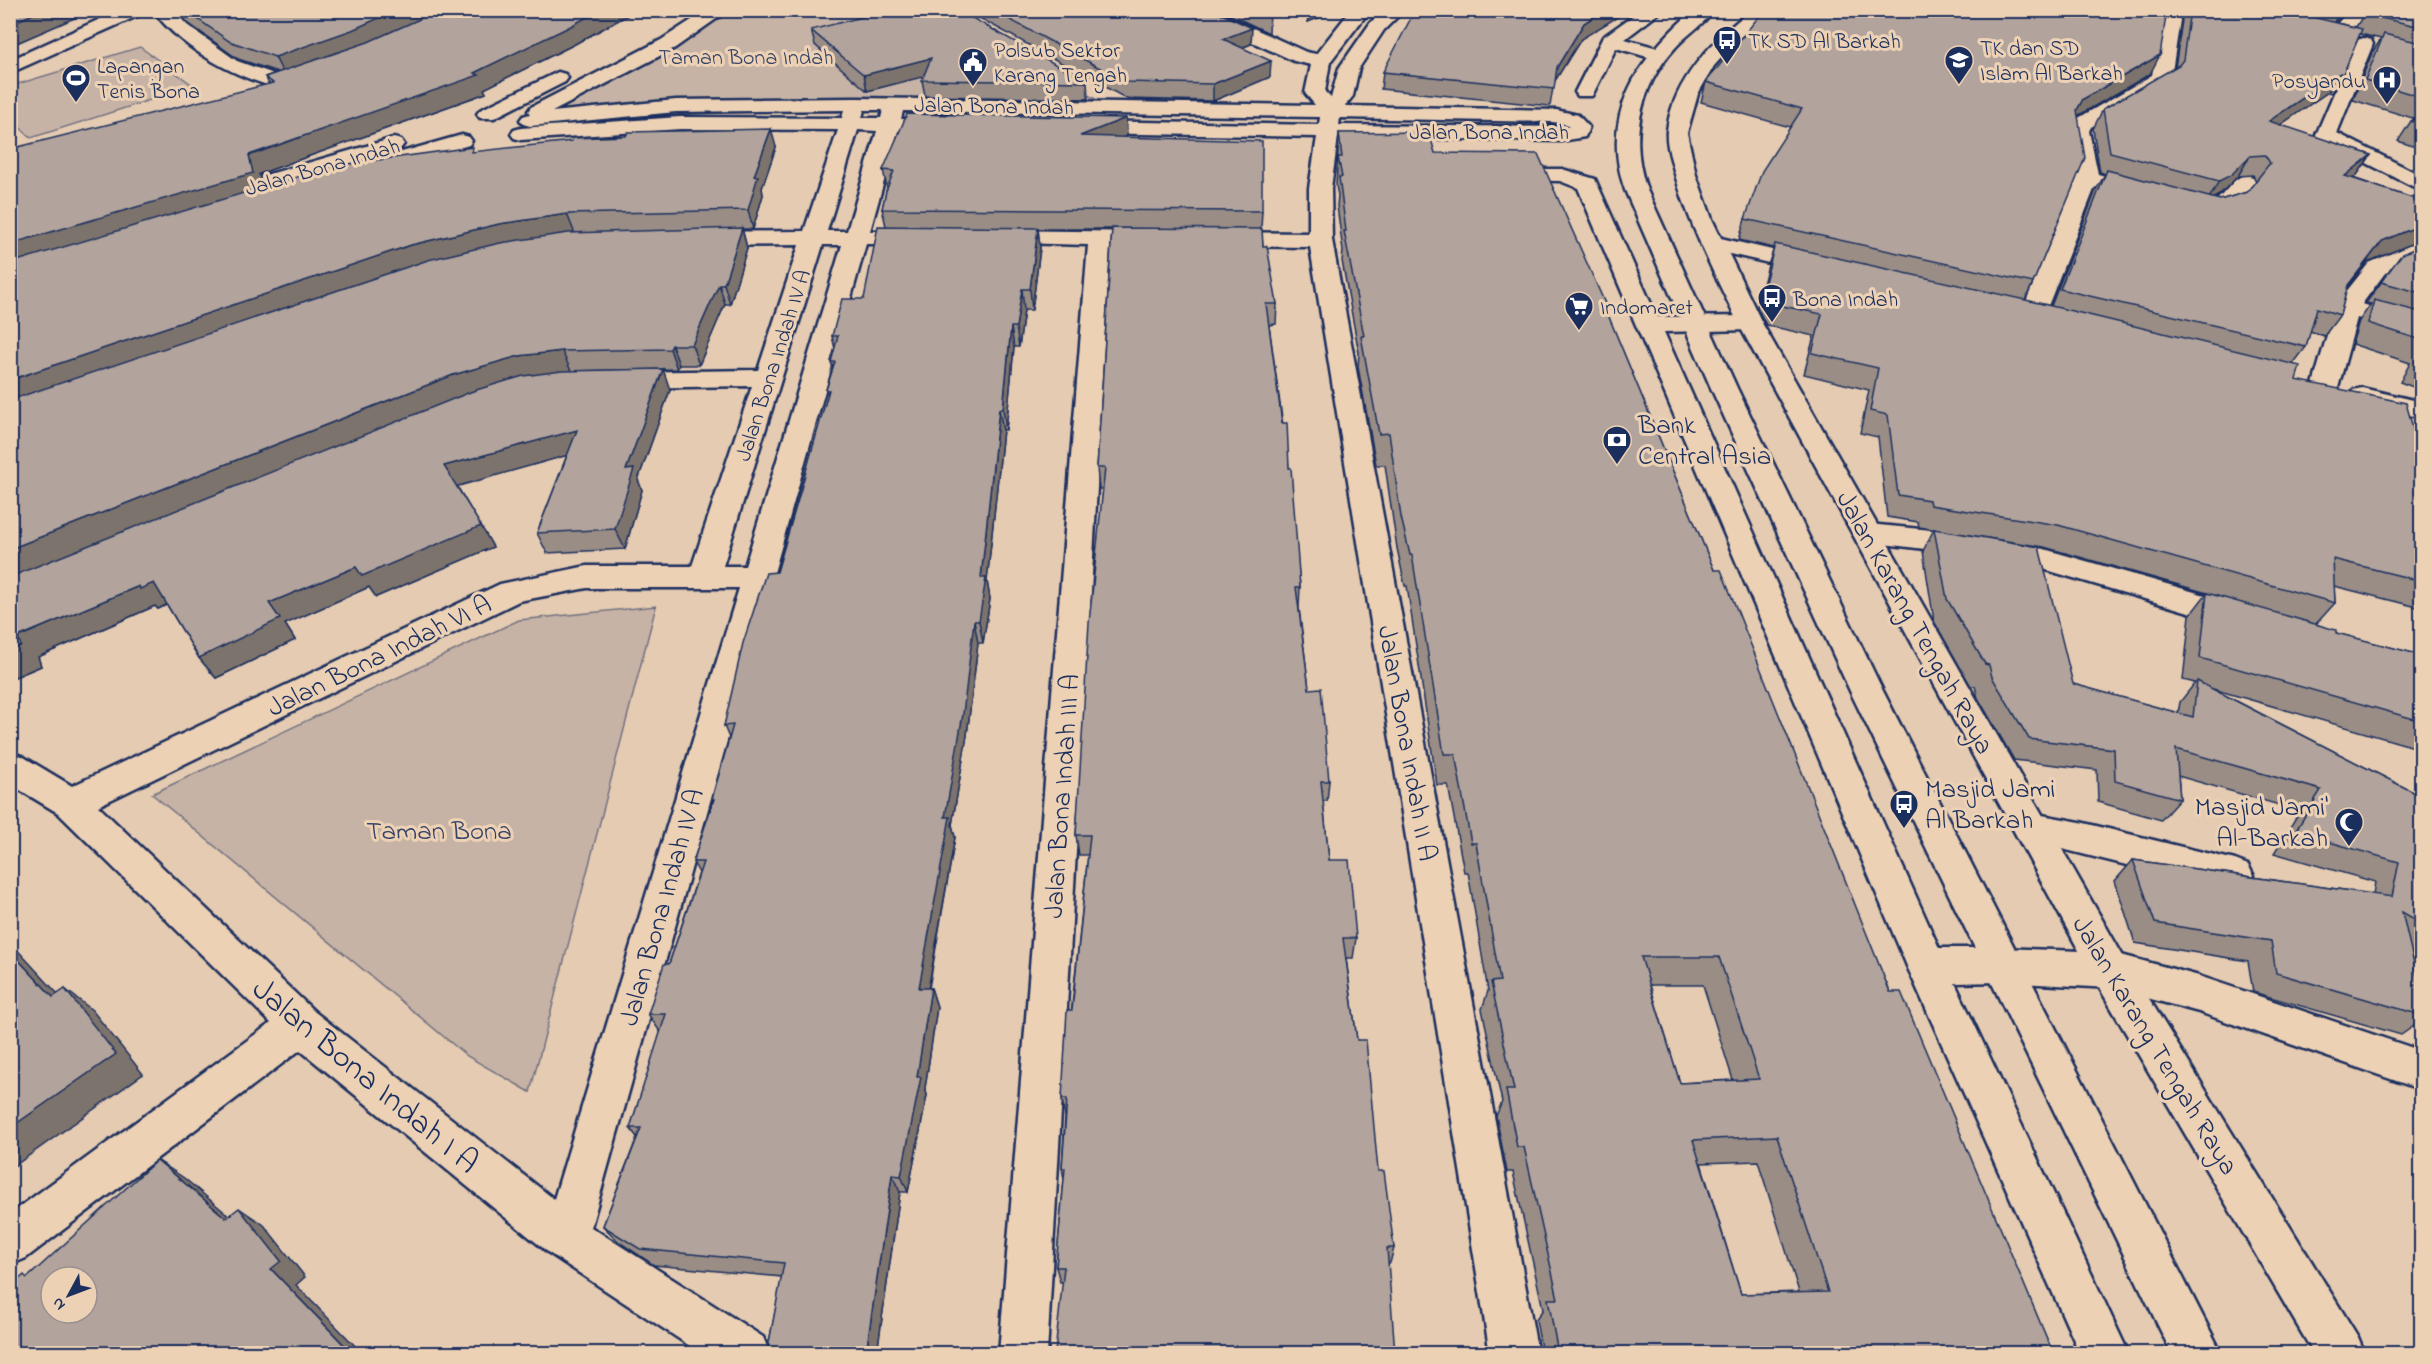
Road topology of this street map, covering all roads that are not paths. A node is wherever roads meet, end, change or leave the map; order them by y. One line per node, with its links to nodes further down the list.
1 (136, 10): 19 (street)
2 (162, 10): 23 (street)
3 (720, 10): 31 (street)
4 (1197, 10): 18 (street)
5 (1361, 10): 18 (street)
6 (1395, 10): 27 (street, Jalan Bona Indah II A)
7 (1654, 10): 14 (street)
8 (1705, 10): 17 (street)
9 (1763, 10): 44 (street, Jalan Karang Tengah Raya)
10 (2166, 10): 33 (street)
11 (2361, 10): 13 (street)
12 (2314, 32): 13 (street)
13 (2335, 37): 15 (street)
14 (1610, 42): 17 (street); 22 (street)
15 (2364, 44): 16 (street); 35 (street)
16 (2387, 49)
17 (1658, 54): 50 (street)
18 (1321, 61): 27 (street)
19 (10, 67)
20 (579, 68): 30 (street)
21 (1091, 90): 24 (street)
22 (1586, 92)
23 (249, 94)
24 (1122, 106): 26 (street, Jalan Bona Indah); 27 (street, Jalan Bona Indah)
25 (853, 114): 26 (street, Jalan Bona Indah); 31 (street, Jalan Bona Indah); 38 (street, Jalan Bona Indah IV A)
26 (891, 114): 28 (street, Jalan Bona Indah); 37 (street, Jalan Bona Indah IV A)
27 (1330, 121): 27 (street, Jalan Bona Indah); 29 (street, Jalan Bona Indah); 43 (street, Jalan Bona Indah II A)
28 (988, 125)
29 (1056, 126)
30 (472, 128): 31 (street, Jalan Bona Indah); 36 (street, Jalan Bona Indah)
31 (520, 128)
32 (1480, 162): 51 (street)
33 (2088, 177): 34 (street); 48 (street)
34 (2245, 182)
35 (2421, 185)
36 (209, 208)
37 (855, 236): 38 (street); 39 (street); 58 (street, Jalan Bona Indah IV A)
38 (813, 237): 42 (street); 53 (street, Jalan Bona Indah IV A)
39 (939, 237)
40 (974, 237): 41 (street)
41 (1100, 238): 43 (street); 72 (street, Jalan Bona Indah III A)
42 (682, 240)
43 (1320, 240): 73 (street, Jalan Bona Indah II A)
44 (1712, 243): 46 (street); 49 (street, Jalan Karang Tengah Raya)
45 (2421, 247): 47 (street)
46 (1838, 272)
47 (2347, 307): 52 (street); 55 (street)
48 (2031, 316)
49 (1750, 323): 50 (street); 56 (street, Jalan Karang Tengah Raya)
50 (1694, 324): 51 (street); 64 (street)
51 (1648, 325): 65 (street)
52 (2421, 329)
53 (768, 378): 54 (street); 57 (street, Jalan Bona Indah IV A)
54 (594, 380)
55 (2421, 410)
56 (1868, 534): 59 (street); 62 (street, Jalan Karang Tengah Raya)
57 (704, 577): 58 (street); 61 (street, Jalan Bona Indah VI A)
58 (756, 577): 69 (street, Jalan Bona Indah IV A)
59 (2273, 625)
60 (10, 766): 61 (street, Jalan Bona Indah I A)
61 (71, 803): 67 (street, Jalan Bona Indah I A)
62 (2031, 828): 63 (street); 66 (street, Jalan Karang Tengah Raya)
63 (2235, 876)
64 (2001, 965): 65 (street); 66 (street); 75 (street)
65 (1927, 966): 74 (street)
66 (2110, 970): 68 (street); 76 (street, Jalan Karang Tengah Raya)
67 (301, 1025): 69 (street, Jalan Bona Indah I A); 70 (street)
68 (2421, 1071)
69 (565, 1237): 71 (street, Jalan Bona Indah I A)
70 (10, 1242)
71 (746, 1353)
72 (1023, 1353)
73 (1514, 1353)
74 (2105, 1353)
75 (2198, 1353)
76 (2341, 1353)

